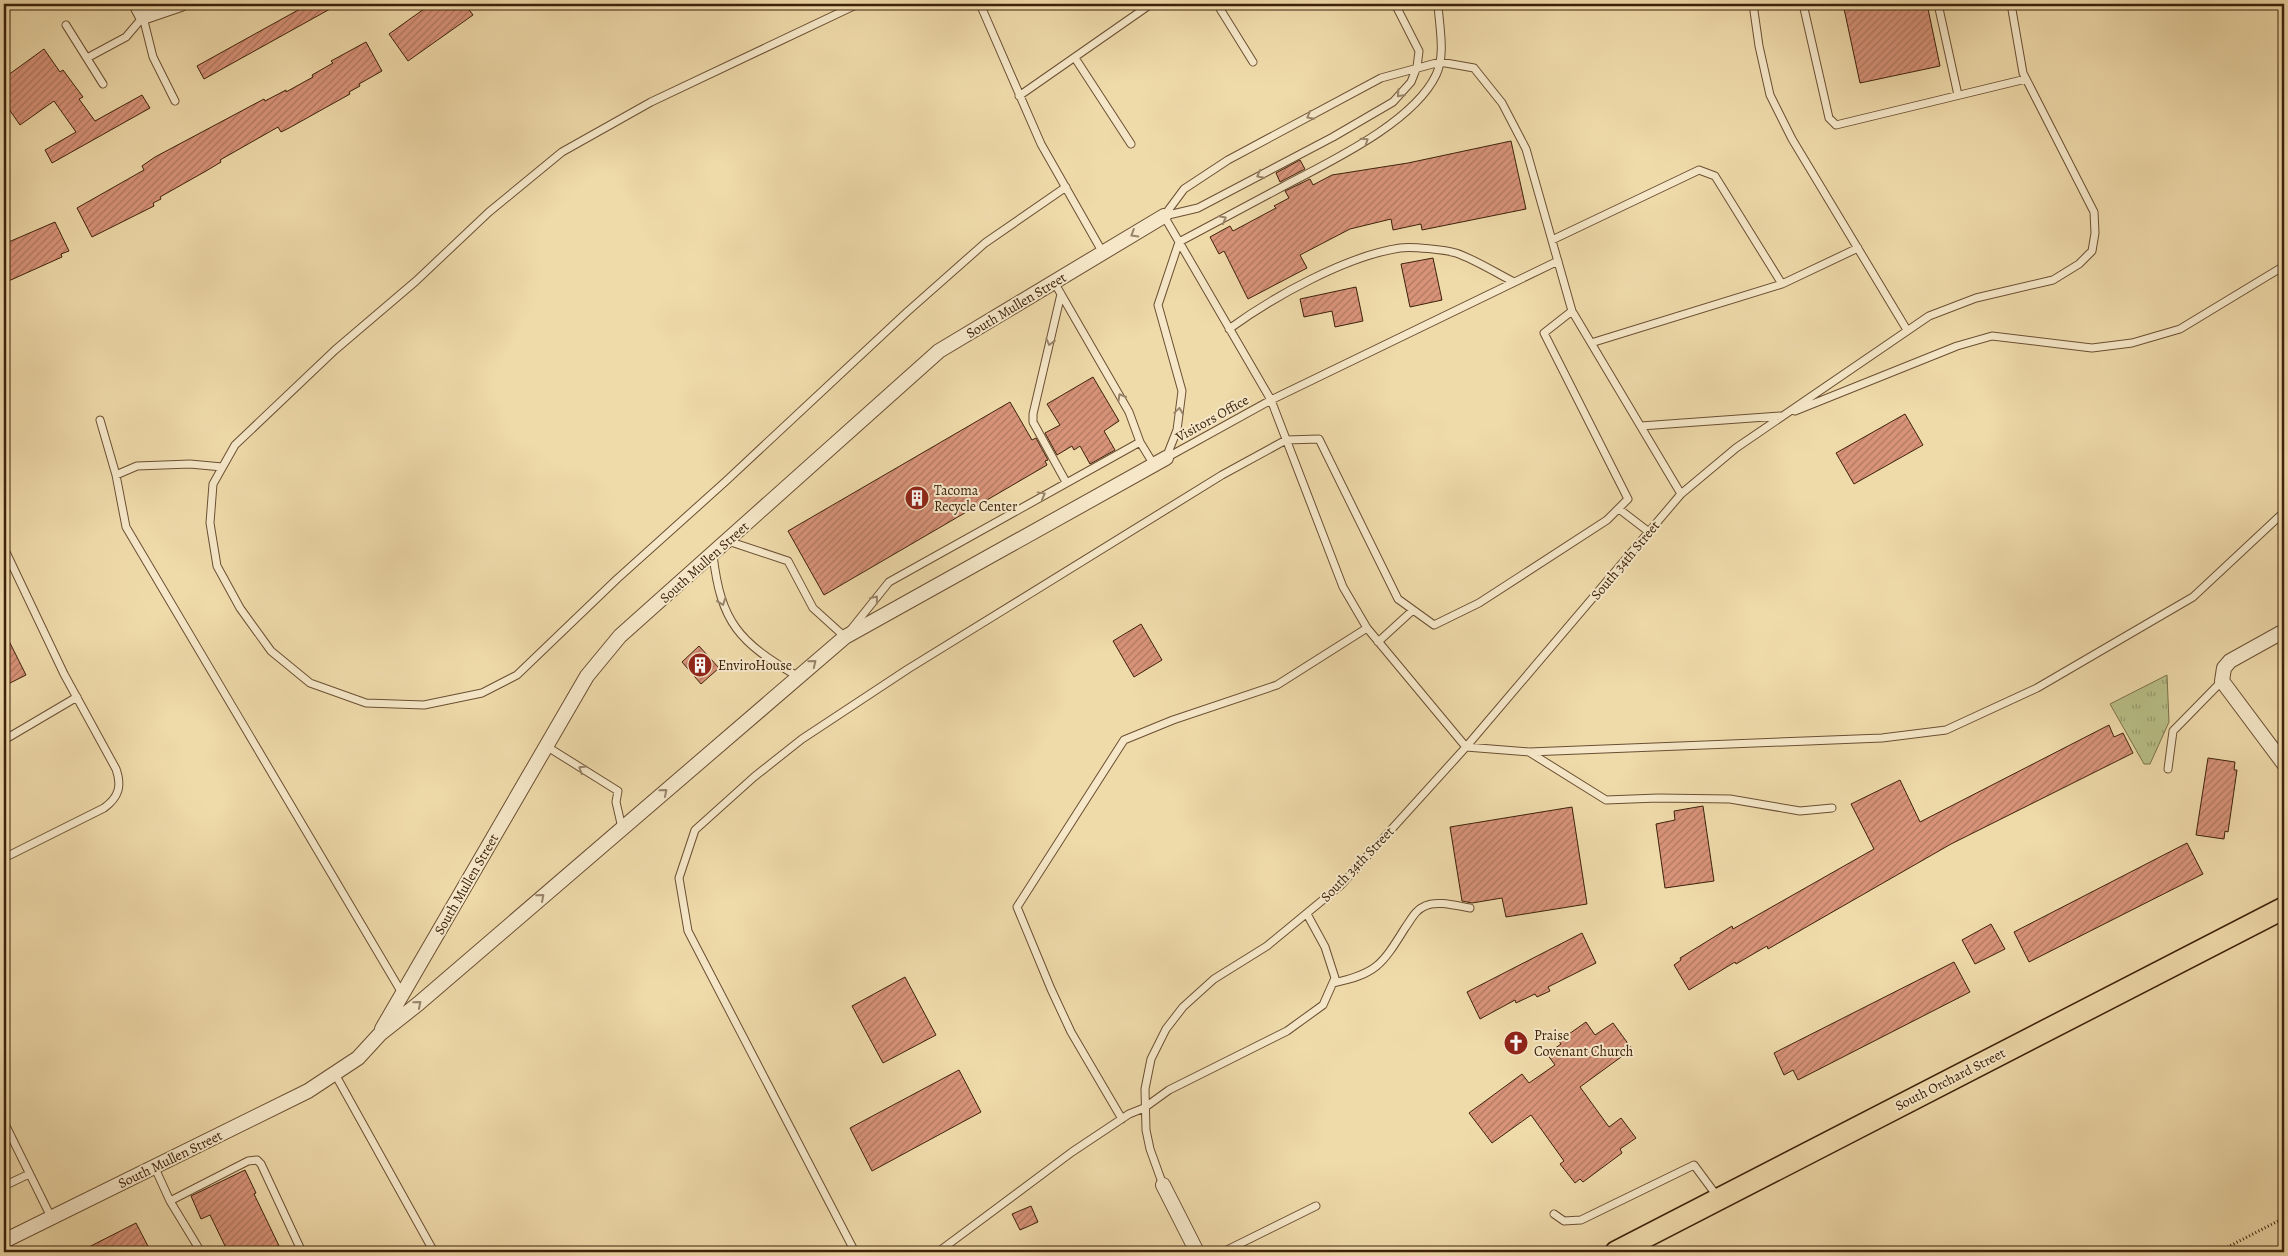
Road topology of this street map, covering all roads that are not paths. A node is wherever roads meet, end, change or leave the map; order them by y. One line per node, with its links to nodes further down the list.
1 (136, 4): 13 (street)
2 (181, 4): 13 (street)
3 (858, 4): 49 (lane)
4 (980, 4): 22 (lane)
5 (1151, 4): 16 (lane)
6 (1217, 4): 17 (lane)
7 (1438, 4): 18 (lane)
8 (1753, 4): 30 (lane)
9 (1803, 4): 23 (lane)
10 (1938, 4): 23 (lane)
11 (2011, 4): 20 (lane)
12 (1397, 5): 19 (lane)
13 (143, 17): 15 (lane); 24 (lane)
14 (66, 25): 15 (lane)
15 (87, 58): 21 (lane)
16 (1075, 58): 22 (lane); 25 (lane)
17 (1253, 62)
18 (1440, 62): 19 (lane); 28 (lane); 29 (lane, one-way to 18)
19 (1418, 67): 27 (lane, one-way to 27); 27 (lane, one-way to 27)
20 (2026, 79): 23 (lane); 40 (lane)
21 (104, 84)
22 (1018, 96): 26 (lane)
23 (1958, 96)
24 (175, 101)
25 (1131, 144)
26 (1066, 187): 31 (lane); 49 (lane)
27 (1164, 216): 29 (lane); 31 (street, South Mullen Street, one-way to 31)
28 (1552, 240): 32 (lane); 36 (lane)
29 (1180, 242): 39 (lane); 48 (lane, one-way to 29)
30 (1858, 248): 36 (lane); 40 (lane)
31 (1103, 253): 34 (street, South Mullen Street)
32 (1558, 260): 35 (lane, Visitors Office); 38 (lane)
33 (2284, 266): 43 (lane)
34 (1054, 282): 37 (lane); 56 (street, South Mullen Street)
35 (1514, 282): 39 (lane); 42 (lane, Visitors Office)
36 (1782, 284): 41 (lane)
37 (1061, 294): 47 (lane, one-way to 37); 51 (lane, one-way to 51)
38 (1572, 311): 41 (lane); 53 (lane)
39 (1229, 329): 42 (lane)
40 (1907, 330): 43 (lane)
41 (1591, 343): 45 (lane)
42 (1271, 400): 46 (lane); 48 (lane, Visitors Office)
43 (1781, 416): 45 (lane); 52 (lane, South 34th Street)
44 (100, 420): 50 (lane)
45 (1641, 426): 52 (lane)
46 (1286, 440): 59 (lane); 60 (lane); 99 (lane)
47 (1140, 442): 48 (lane); 51 (lane)
48 (1160, 461): 62 (street, South Mullen Street)
49 (222, 468): 50 (lane)
50 (116, 475): 80 (lane)
51 (1066, 482): 62 (lane, one-way to 51)
52 (1681, 494): 55 (lane, South 34th Street)
53 (1619, 509): 55 (lane); 59 (lane)
54 (2284, 512): 70 (lane)
55 (1649, 532): 69 (lane, South 34th Street)
56 (728, 541): 58 (street, South Mullen Street); 62 (lane)
57 (4, 548): 66 (lane)
58 (713, 555): 64 (lane, one-way to 64); 68 (street, South Mullen Street)
59 (1413, 610): 63 (lane)
60 (1367, 628): 63 (lane); 84 (lane)
61 (2283, 633): 65 (street)
62 (845, 637): 64 (street, South Mullen Street, one-way to 62)
63 (1378, 642): 69 (lane)
64 (797, 676): 74 (street, South Mullen Street, one-way to 64)
65 (2222, 681): 71 (street); 72 (lane)
66 (77, 697): 67 (lane); 75 (lane)
67 (4, 740)
68 (546, 746): 74 (lane, one-way to 68); 80 (street, South Mullen Street)
69 (1466, 747): 70 (lane); 78 (lane, South 34th Street)
70 (1529, 752): 73 (lane)
71 (2284, 764)
72 (2168, 769)
73 (1832, 808)
74 (622, 828): 81 (street, South Mullen Street, one-way to 74)
75 (4, 858)
76 (1470, 908): 79 (lane)
77 (2284, 908): 90 (main road, South Orchard Street)
78 (1307, 914): 79 (lane); 83 (lane, South 34th Street)
79 (1333, 983): 83 (lane)
80 (402, 993): 81 (street, South Mullen Street)
81 (380, 1034): 82 (street, South Mullen Street)
82 (335, 1074): 86 (street, South Mullen Street); 98 (lane)
83 (1144, 1108): 84 (lane); 88 (lane, South 34th Street)
84 (1122, 1118): 100 (lane)
85 (4, 1122): 87 (lane)
86 (153, 1166): 91 (lane); 94 (street, South Mullen Street)
87 (29, 1174): 89 (lane); 94 (lane)
88 (1163, 1185): 101 (street, South 34th Street)
89 (4, 1186)
90 (1719, 1199): 93 (lane); 103 (main road, South Orchard Street)
91 (170, 1201): 96 (lane); 97 (lane)
92 (1316, 1206): 102 (lane)
93 (1554, 1214)
94 (51, 1218): 95 (street, South Mullen Street)
95 (4, 1241)
96 (201, 1252)
97 (302, 1252)
98 (434, 1252)
99 (855, 1252)
100 (938, 1252)
101 (1197, 1252)
102 (1222, 1252)
103 (1616, 1252)

